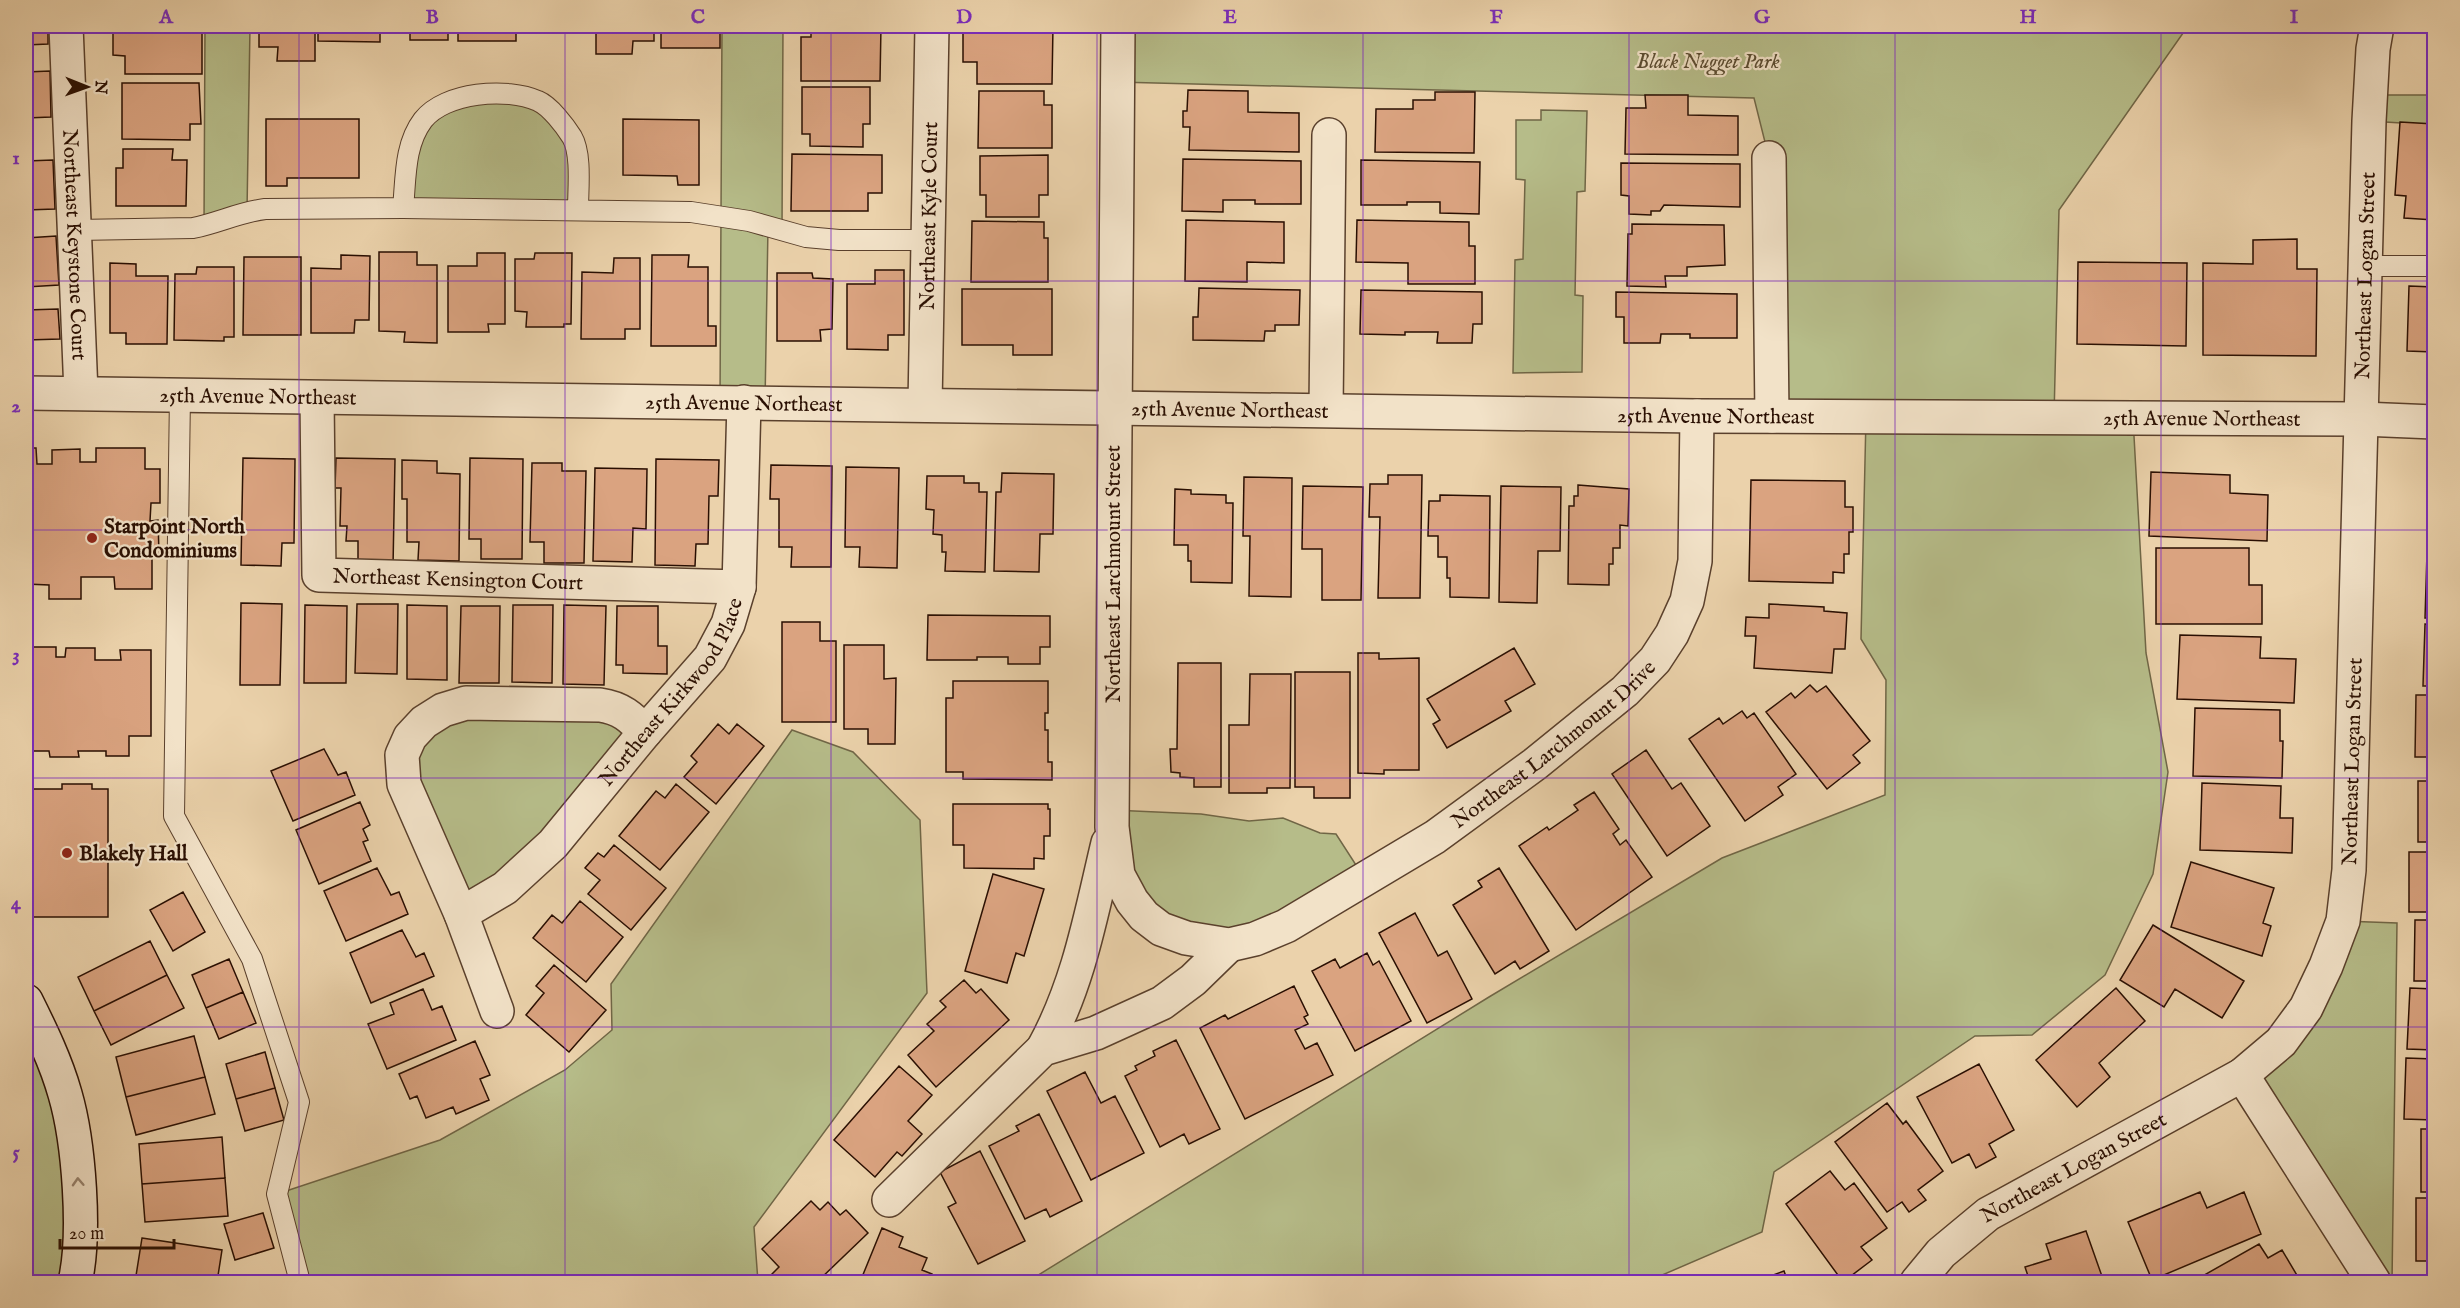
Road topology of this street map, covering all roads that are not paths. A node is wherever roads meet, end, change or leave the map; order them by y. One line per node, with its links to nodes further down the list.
1 (66, 26): 9 (street, Northeast Keystone Court)
2 (932, 26): 10 (street, Northeast Kyle Court)
3 (1118, 26): 19 (street, Northeast Larchmount Street)
4 (2377, 26): 11 (street, Northeast Logan Street)
5 (1329, 135): 20 (street)
6 (1769, 158): 22 (street)
7 (403, 208): 8 (lane); 8 (lane); 9 (lane)
8 (578, 209): 10 (lane)
9 (76, 230): 14 (street, Northeast Keystone Court)
10 (928, 240): 18 (street, Northeast Kyle Court)
11 (2365, 266): 12 (lane); 23 (street, Northeast Logan Street)
12 (2434, 266)
13 (26, 393): 14 (street, 25th Avenue Northeast)
14 (81, 393): 15 (street, 25th Avenue Northeast)
15 (180, 395): 16 (street, 25th Avenue Northeast); 36 (lane)
16 (316, 398): 17 (street, 25th Avenue Northeast); 25 (street, Northeast Kensington Court)
17 (744, 402): 18 (street, 25th Avenue Northeast); 25 (street, Northeast Kirkwood Place)
18 (926, 405): 19 (street, 25th Avenue Northeast)
19 (1114, 408): 20 (street, 25th Avenue Northeast); 27 (street, Northeast Larchmount Street)
20 (1326, 410): 21 (street, 25th Avenue Northeast)
21 (1697, 416): 22 (street, 25th Avenue Northeast); 29 (street, Northeast Larchmount Drive)
22 (1772, 416): 23 (street, 25th Avenue Northeast)
23 (2362, 419): 24 (street, 25th Avenue Northeast); 33 (street, Northeast Logan Street)
24 (2434, 422)
25 (738, 587): 26 (street, Northeast Kirkwood Place)
26 (645, 732): 28 (street, Northeast Kirkwood Place); 28 (street)
27 (1112, 827): 29 (street, Northeast Larchmount Street); 32 (street)
28 (461, 914): 31 (street)
29 (1228, 945): 32 (street)
30 (26, 1001): 35 (street, one-way to 30)
31 (497, 1011)
32 (1043, 1049): 34 (street)
33 (2242, 1075): 37 (street, Northeast Logan Street); 38 (street)
34 (890, 1200)
35 (75, 1282)
36 (300, 1282)
37 (1917, 1282)
38 (2374, 1282)

